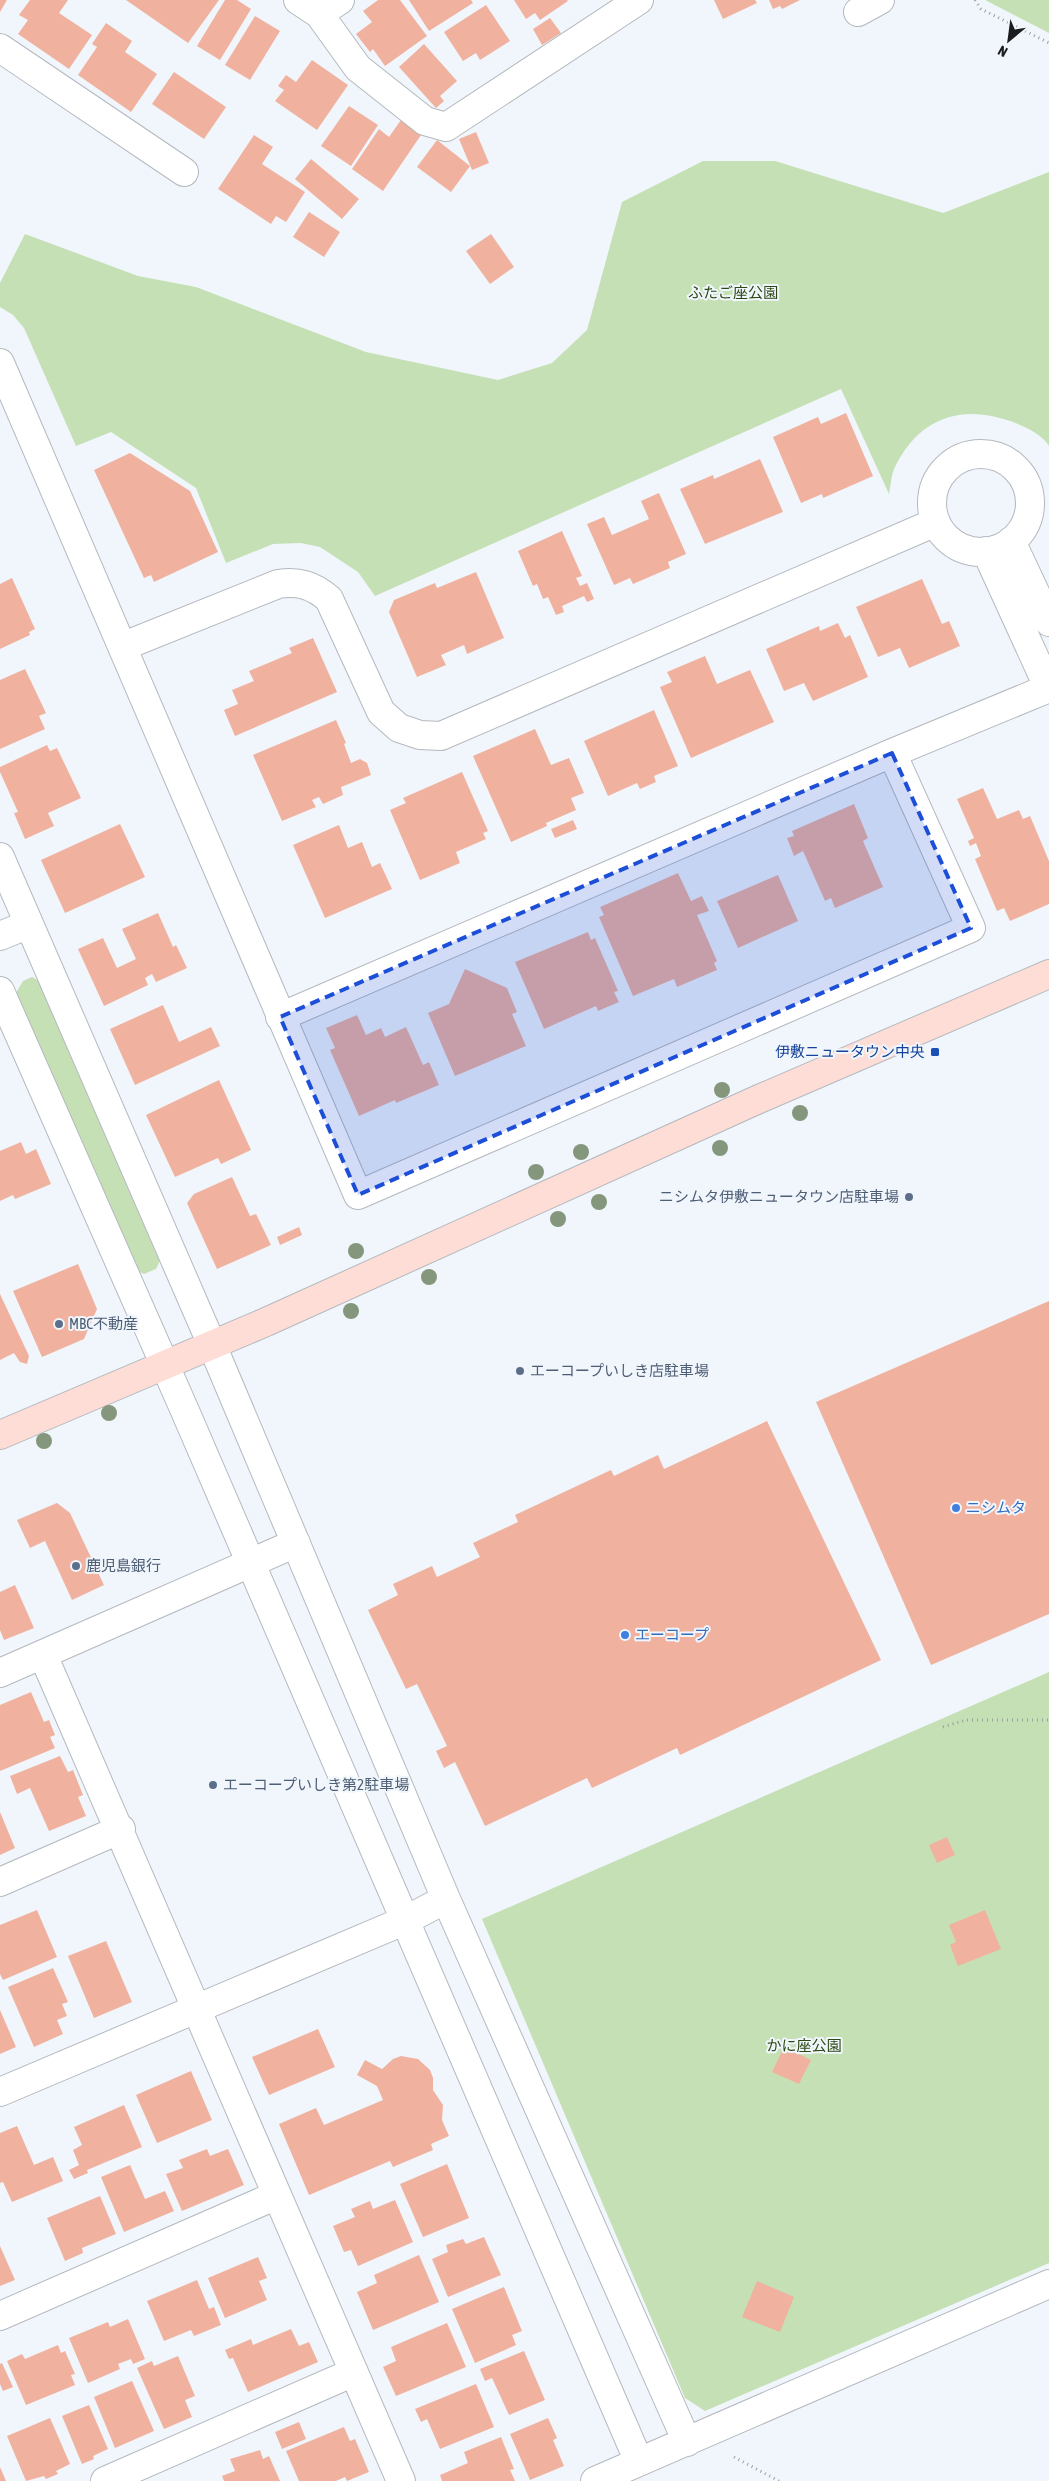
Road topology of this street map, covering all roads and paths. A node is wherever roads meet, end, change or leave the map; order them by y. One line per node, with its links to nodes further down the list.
1 (640, 0): 3 (street)
2 (975, 0): 4 (path)
3 (319, 5)
4 (1049, 43)
5 (0, 48): 6 (street)
6 (184, 172)
7 (0, 363): 12 (street)
8 (936, 522): 9 (street); 10 (street); 12 (street)
9 (1011, 541): 10 (street); 11 (street)
10 (986, 552): 13 (street)
11 (1049, 622)
12 (124, 646): 20 (street)
13 (1049, 688): 14 (street)
14 (892, 753): 20 (street); 20 (street)
15 (0, 857): 16 (street)
16 (29, 924): 17 (street); 21 (street)
17 (0, 936)
18 (1049, 974): 21 (street)
19 (0, 991): 22 (street)
20 (280, 1017)
21 (212, 1345): 22 (street); 24 (street)
22 (164, 1365): 23 (street); 25 (street)
23 (0, 1434)
24 (296, 1543): 25 (street); 32 (street)
25 (250, 1562): 26 (street); 33 (street)
26 (43, 1655): 27 (street); 30 (street)
27 (0, 1673)
28 (1049, 1720): 29 (path)
29 (943, 1727)
30 (120, 1829): 31 (street); 34 (street)
31 (0, 1882)
32 (446, 1899): 33 (street); 40 (street)
33 (406, 1920): 34 (street); 42 (street)
34 (196, 2008): 35 (street); 36 (street)
35 (0, 2092)
36 (277, 2195): 38 (street); 39 (street)
37 (1049, 2284): 40 (street)
38 (0, 2316)
39 (354, 2372): 43 (street); 44 (street)
40 (687, 2442): 42 (street)
41 (733, 2456): 46 (path)
42 (640, 2462): 45 (street)
43 (105, 2481)
44 (401, 2481)
45 (595, 2481)
46 (779, 2481)

